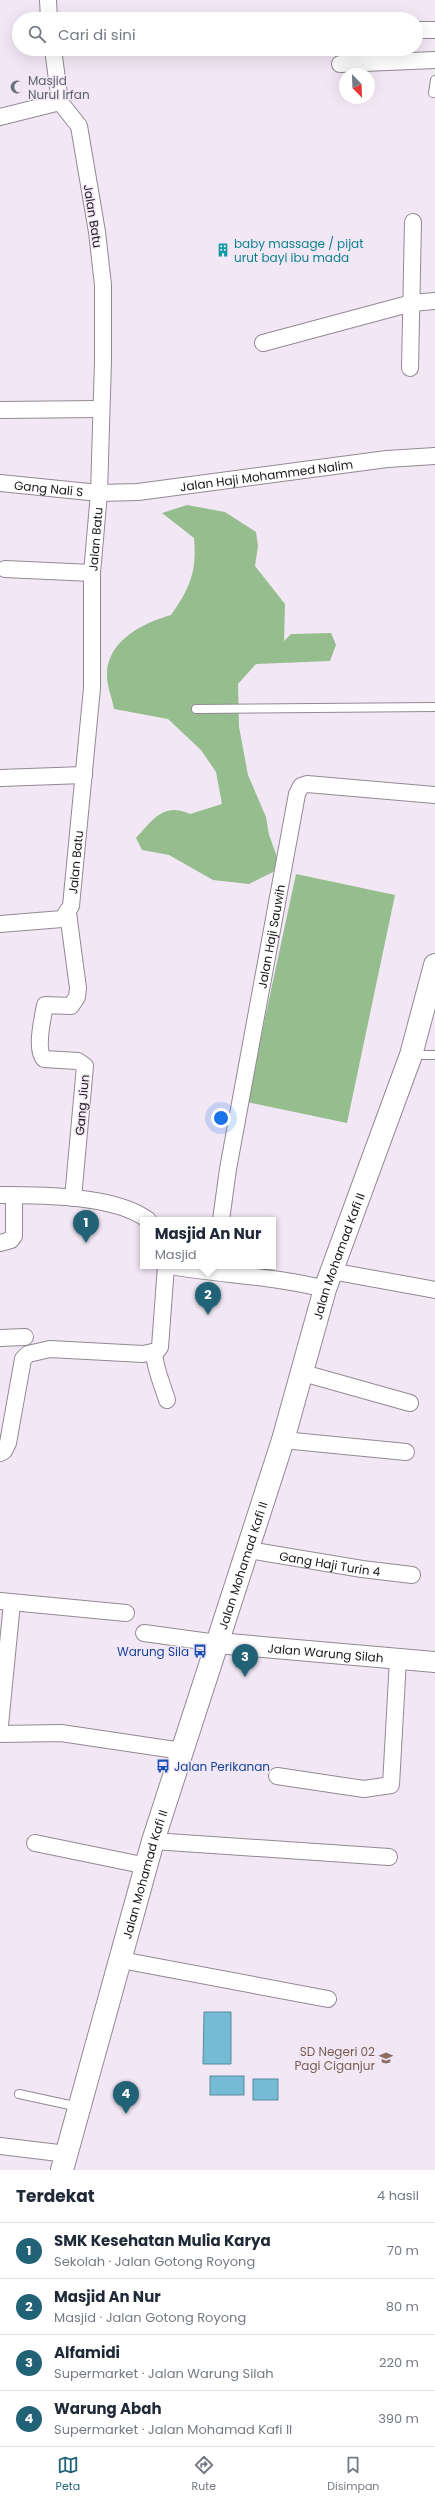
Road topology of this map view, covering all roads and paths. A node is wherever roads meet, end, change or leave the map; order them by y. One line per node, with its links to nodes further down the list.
1 (48, 0): 2 (street)
2 (49, 12)
3 (423, 30): 4 (street)
4 (435, 30)
5 (54, 56): 10 (street)
6 (435, 60): 7 (street)
7 (340, 64)
8 (435, 80): 9 (lane)
9 (433, 93)
10 (60, 102): 11 (street); 17 (street, Jalan Batu)
11 (0, 117)
12 (413, 222): 14 (street)
13 (434, 301): 14 (street)
14 (412, 303): 15 (street); 16 (street)
15 (263, 343)
16 (410, 368)
17 (101, 409): 18 (street); 21 (street, Jalan Batu)
18 (0, 410)
19 (435, 456): 21 (street, Jalan Haji Mohammed Nalim)
20 (0, 483): 21 (street, Gang Nali S)
21 (98, 493): 23 (street, Jalan Batu)
22 (6, 569): 23 (street)
23 (92, 573): 26 (street, Jalan Batu)
24 (435, 707): 25 (lane)
25 (196, 709)
26 (84, 775): 27 (street); 29 (street, Jalan Batu)
27 (0, 778)
28 (429, 794): 37 (street, Jalan Haji Sauwih)
29 (68, 913): 30 (street); 35 (street, Gang Jiun)
30 (0, 924)
31 (435, 965): 32 (main road, Jalan Mohamad Kafi II)
32 (411, 1055): 33 (lane); 42 (main road, Jalan Mohamad Kafi II)
33 (435, 1055)
34 (7, 1195): 35 (street); 38 (street)
35 (73, 1198): 36 (street)
36 (144, 1217)
37 (221, 1217)
38 (0, 1243)
39 (166, 1269): 46 (street)
40 (203, 1269): 41 (street)
41 (214, 1270): 42 (street)
42 (323, 1282): 43 (street); 47 (main road, Jalan Mohamad Kafi II)
43 (435, 1290)
44 (25, 1337): 45 (street)
45 (0, 1338)
46 (154, 1352): 48 (street); 51 (street)
47 (303, 1373): 49 (street); 50 (main road, Jalan Mohamad Kafi II)
48 (167, 1400)
49 (410, 1403)
50 (283, 1440): 52 (street); 53 (main road, Jalan Mohamad Kafi II)
51 (0, 1452)
52 (406, 1452)
53 (249, 1550): 54 (street, Gang Haji Turin 4); 58 (main road, Jalan Mohamad Kafi II)
54 (412, 1575)
55 (6, 1602): 56 (street); 61 (street)
56 (126, 1613)
57 (144, 1633): 58 (street)
58 (204, 1641): 59 (street, Jalan Warung Silah); 63 (main road, Jalan Mohamad Kafi II)
59 (398, 1659): 60 (street, Jalan Warung Silah); 64 (street)
60 (435, 1662)
61 (0, 1725)
62 (0, 1734): 63 (street)
63 (179, 1750): 65 (main road, Jalan Mohamad Kafi II)
64 (277, 1776)
65 (154, 1841): 67 (street); 68 (main road, Jalan Mohamad Kafi II)
66 (35, 1843): 68 (street)
67 (389, 1857)
68 (147, 1866): 69 (main road, Jalan Mohamad Kafi II)
69 (121, 1960): 70 (street); 72 (main road, Jalan Mohamad Kafi II)
70 (328, 1999)
71 (19, 2094): 72 (lane)
72 (72, 2105): 74 (main road, Jalan Mohamad Kafi II)
73 (0, 2146): 74 (street)
74 (61, 2159)

